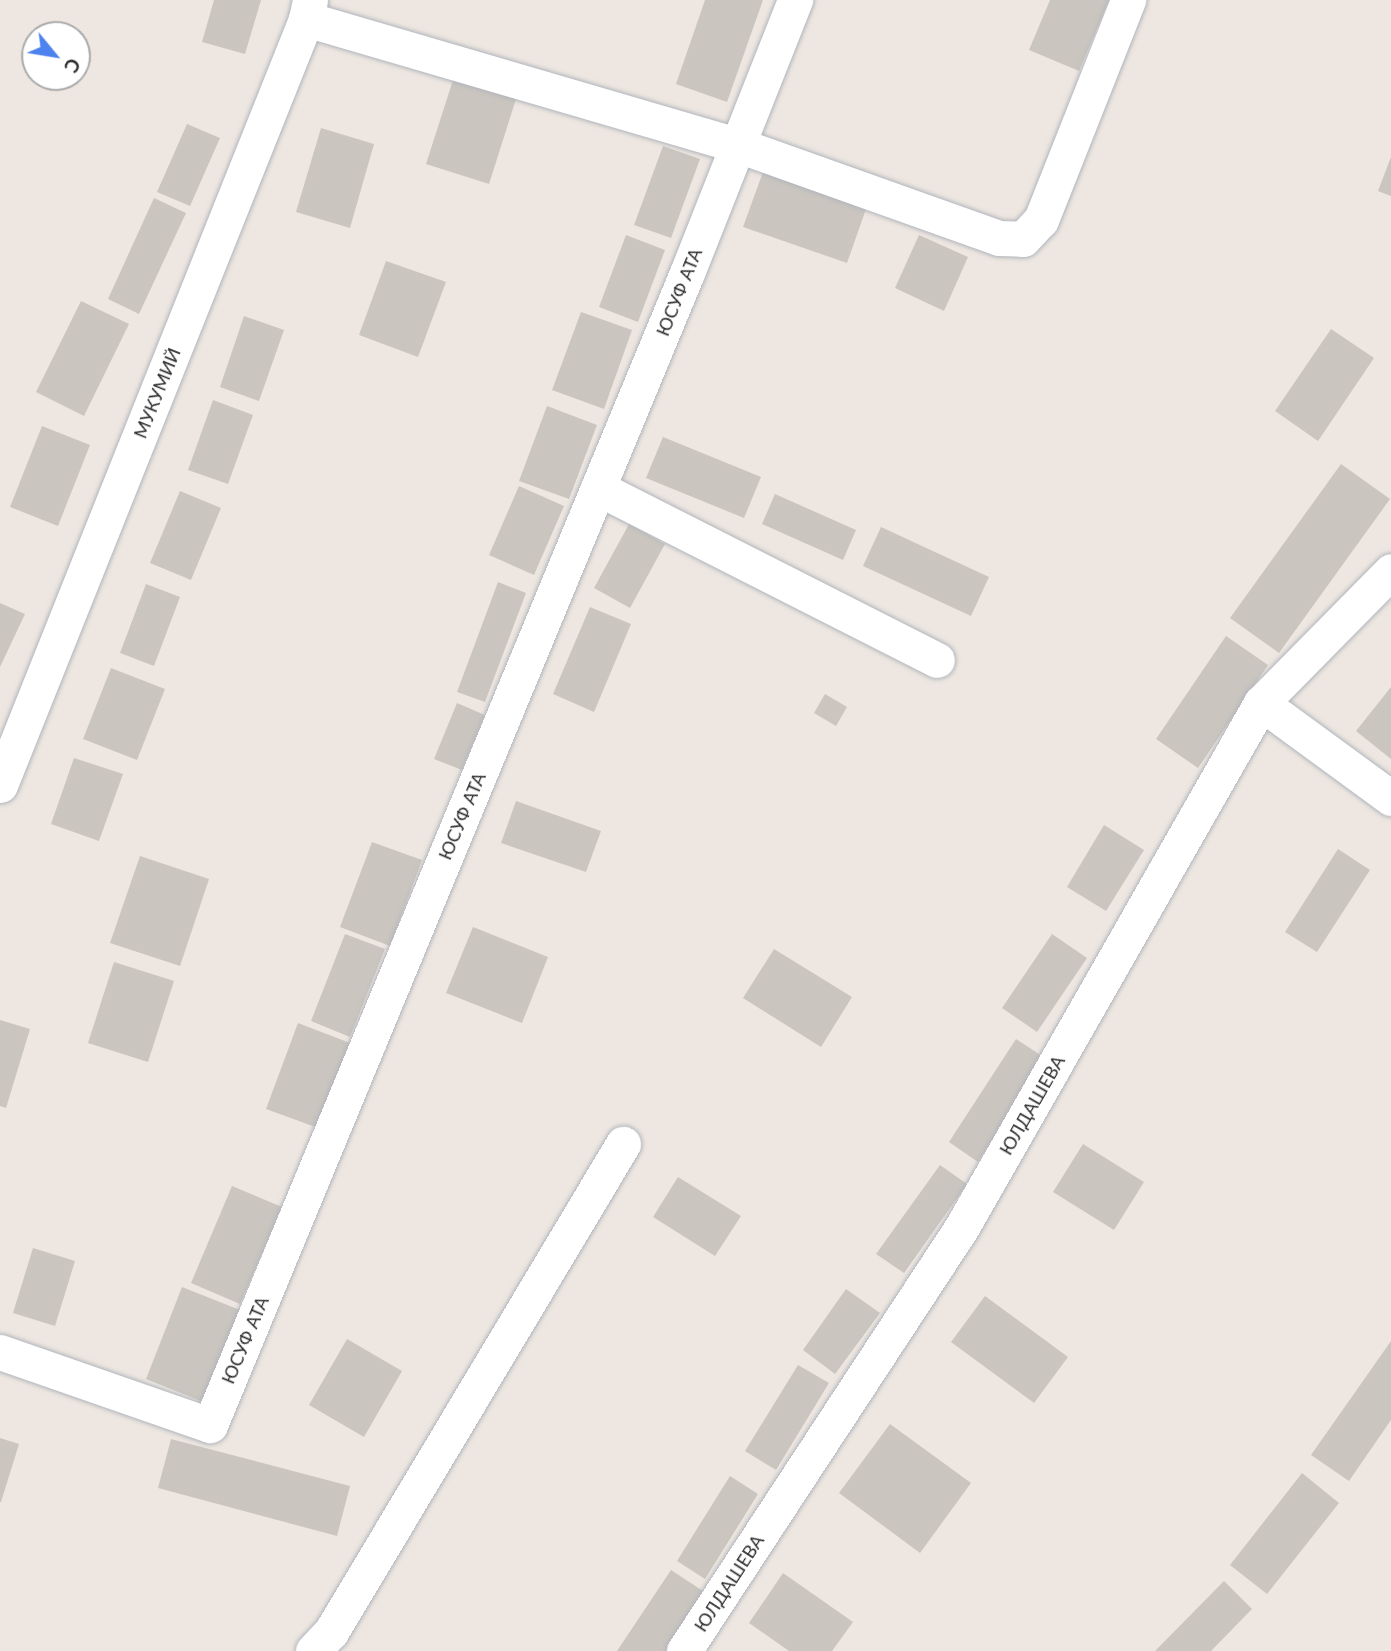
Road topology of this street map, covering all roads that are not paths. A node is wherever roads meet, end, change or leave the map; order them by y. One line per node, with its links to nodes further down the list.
1 (796, 0): 4 (street, ЮСУФ АТА)
2 (1128, 0): 4 (street)
3 (308, 10): 4 (street); 9 (street, МУКУМИЙ)
4 (738, 145): 5 (street, ЮСУФ АТА)
5 (598, 488): 7 (street); 12 (street, ЮСУФ АТА)
6 (1391, 570): 8 (street, ЮЛДАШЕВА)
7 (937, 660)
8 (1261, 703): 10 (street); 14 (street, ЮЛДАШЕВА)
9 (0, 785)
10 (1391, 798)
11 (623, 1144): 13 (street)
12 (0, 1352)
13 (313, 1651)
14 (684, 1651)

